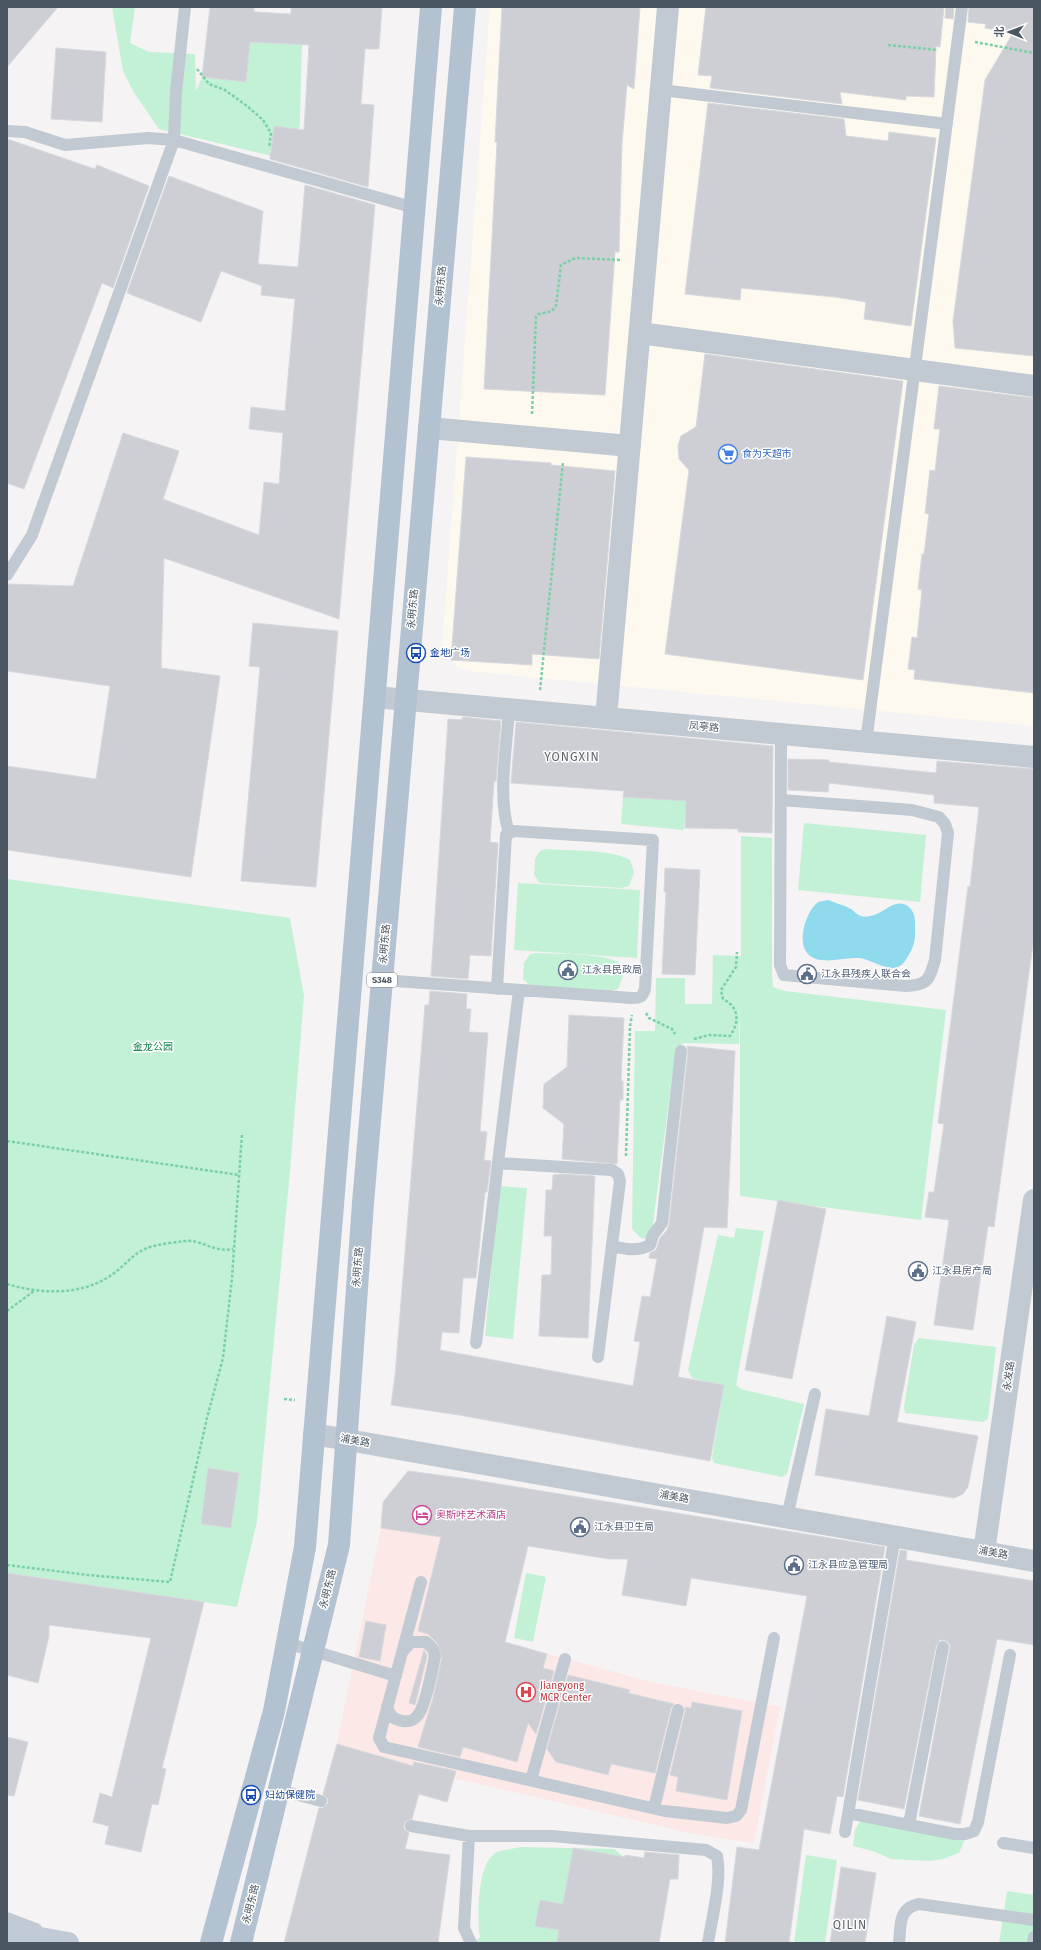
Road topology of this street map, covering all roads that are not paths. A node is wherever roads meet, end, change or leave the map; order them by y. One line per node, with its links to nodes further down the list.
1 (185, 7): 9 (lane)
2 (431, 7): 10 (main road)
3 (465, 7): 14 (main road, 永明东路 / S348)
4 (668, 7): 6 (street)
5 (962, 7): 7 (lane)
6 (661, 90): 7 (lane); 11 (street)
7 (947, 124): 12 (lane)
8 (7, 131): 9 (lane)
9 (174, 140): 10 (lane); 16 (lane)
10 (415, 208): 17 (main road)
11 (640, 333): 12 (street); 15 (street)
12 (915, 370): 13 (street); 22 (lane)
13 (1034, 386)
14 (429, 428): 15 (street); 18 (main road, 永明东路 / S348)
15 (630, 446): 20 (street)
16 (7, 575)
17 (375, 697): 18 (street, 凤亭路); 36 (main road)
18 (406, 699): 19 (street, 凤亭路); 26 (main road, 永明东路 / S348)
19 (510, 708): 20 (street, 凤亭路); 25 (lane)
20 (606, 718): 21 (street, 凤亭路)
21 (781, 734): 22 (street, 凤亭路); 24 (lane)
22 (866, 742): 23 (street, 凤亭路)
23 (1034, 758)
24 (781, 800): 24 (lane)
25 (509, 833): 27 (lane); 28 (lane)
26 (382, 980): 27 (lane); 37 (main road, 永明东路 / S348)
27 (497, 989): 28 (lane)
28 (519, 990): 30 (lane)
29 (681, 1051): 32 (lane)
30 (498, 1163): 32 (lane); 33 (lane)
31 (1034, 1200): 40 (street, 永发路)
32 (612, 1246): 34 (lane)
33 (476, 1344)
34 (598, 1357)
35 (815, 1394): 38 (lane)
36 (314, 1434): 37 (street, 浦美路); 44 (main road)
37 (346, 1439): 38 (street, 浦美路); 46 (main road, 永明东路 / S348)
38 (786, 1517): 39 (street, 浦美路)
39 (895, 1536): 40 (street, 浦美路); 57 (lane)
40 (984, 1552): 41 (street, 浦美路)
41 (1034, 1560)
42 (421, 1582): 47 (lane)
43 (774, 1638): 56 (lane)
44 (287, 1643): 46 (lane); 70 (main road)
45 (943, 1647): 58 (lane)
46 (313, 1651): 50 (lane); 54 (main road, 永明东路 / S348)
47 (402, 1652): 50 (lane); 51 (lane)
48 (1010, 1655): 58 (lane)
49 (565, 1659): 53 (lane)
50 (396, 1676): 51 (lane)
51 (387, 1707): 53 (lane)
52 (678, 1710): 56 (lane)
53 (531, 1780): 56 (lane)
54 (279, 1790): 55 (lane); 71 (main road, 永明东路 / S348)
55 (321, 1801)
56 (654, 1808)
57 (848, 1813): 58 (lane); 60 (lane)
58 (909, 1824)
59 (411, 1826): 61 (lane)
60 (845, 1832)
61 (469, 1836): 72 (lane); 73 (lane)
62 (1003, 1843): 63 (lane)
63 (1034, 1848)
64 (7, 1918): 69 (lane)
65 (1034, 1920): 74 (lane)
66 (7, 1932): 68 (main road)
67 (1034, 1937): 75 (lane)
68 (68, 1943)
69 (75, 1943)
70 (211, 1943)
71 (241, 1943)
72 (471, 1943)
73 (708, 1943)
74 (899, 1943)
75 (1033, 1943)

